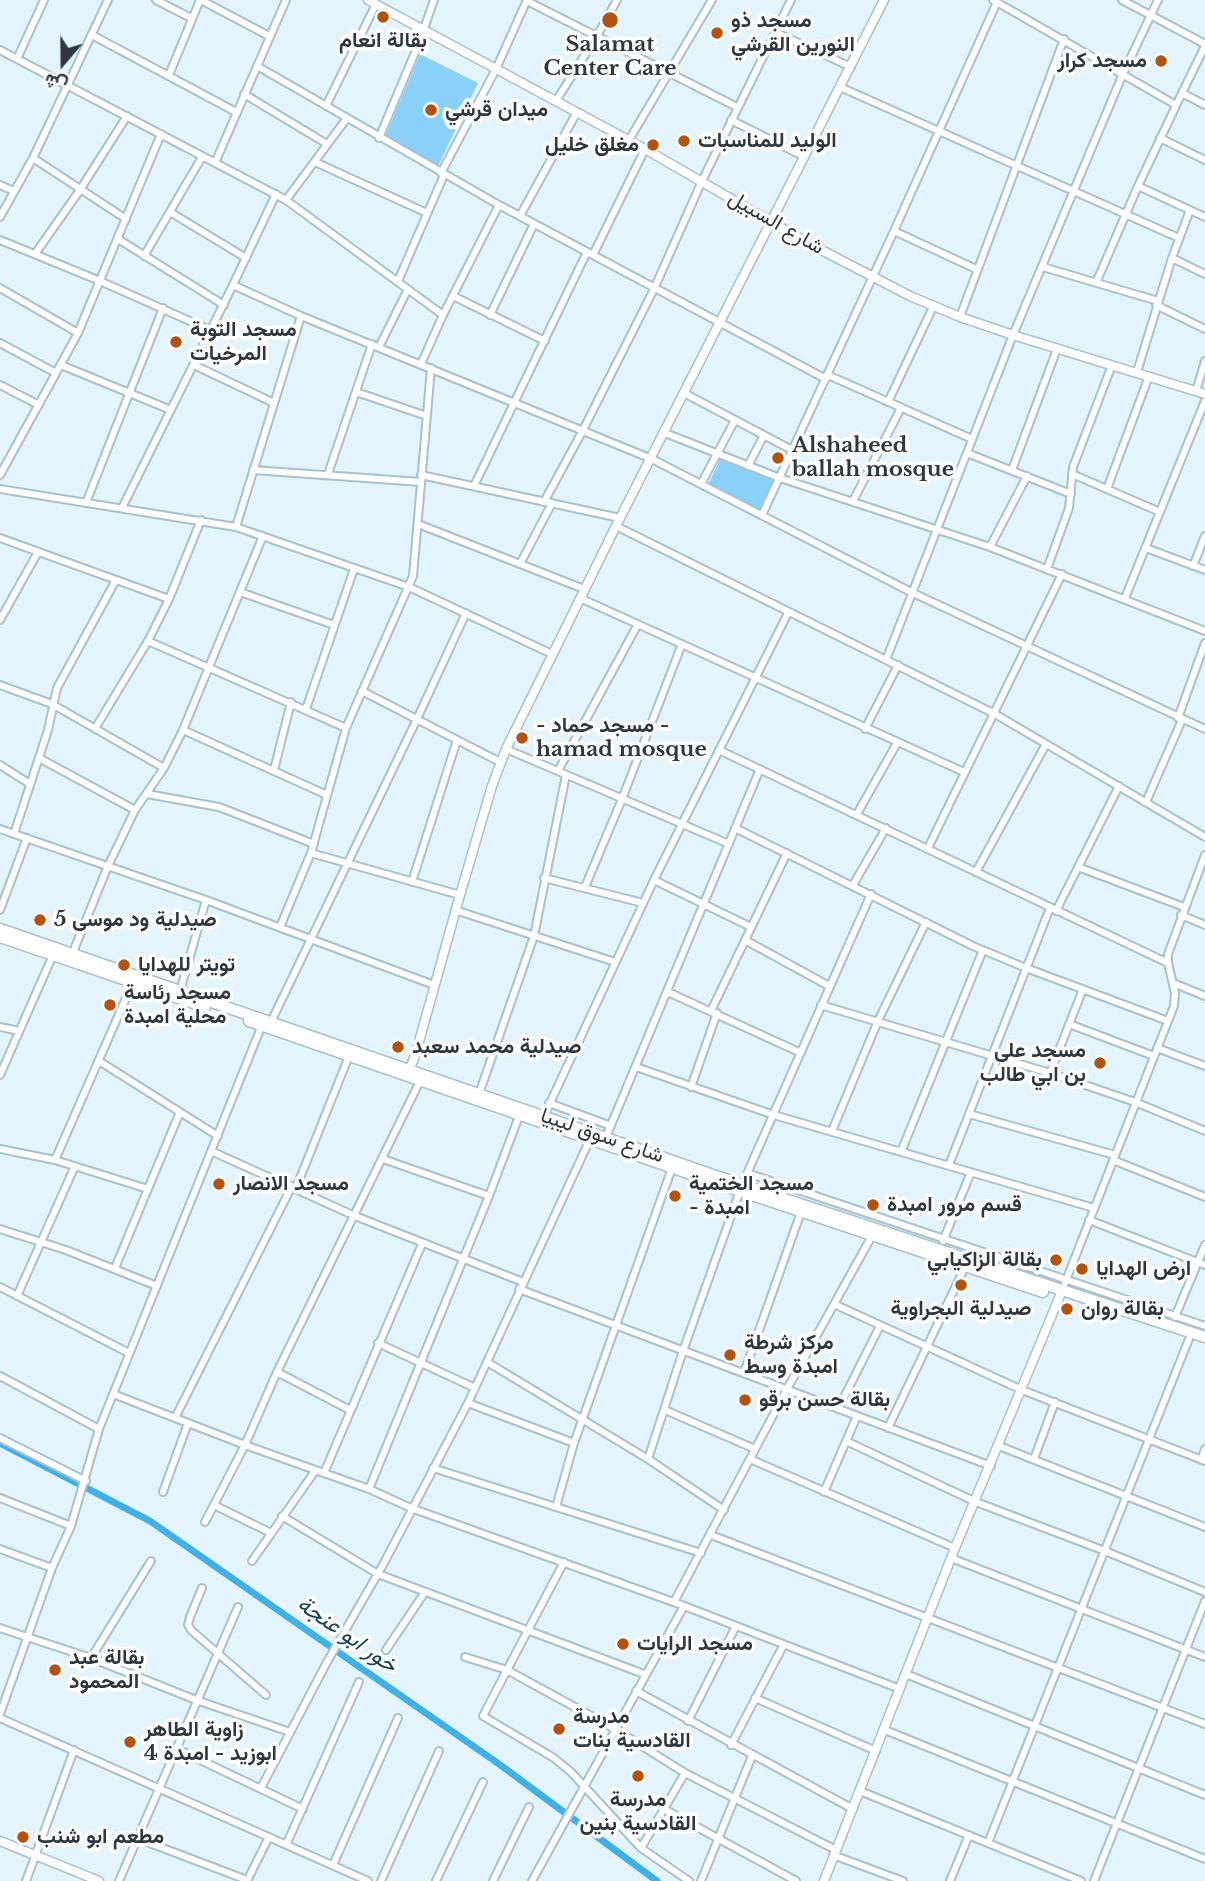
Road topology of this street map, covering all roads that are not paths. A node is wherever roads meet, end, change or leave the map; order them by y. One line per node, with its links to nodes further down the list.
1 (44, 0): 28 (street)
2 (108, 0): 22 (street)
3 (156, 0): 19 (street)
4 (200, 0): 19 (street); 23 (street)
5 (286, 0): 23 (street)
6 (434, 0): 20 (street)
7 (617, 0): 24 (street)
8 (712, 0): 32 (street)
9 (791, 0): 21 (street)
10 (884, 0): 30 (street)
11 (1012, 0): 17 (street)
12 (1122, 0): 18 (street)
13 (1158, 0): 18 (street)
14 (527, 1): 24 (street); 31 (street)
15 (995, 1): 17 (street); 49 (street)
16 (372, 2): 20 (street, شارع السبيل); 42 (street)
17 (1008, 8): 25 (street)
18 (1150, 16): 26 (street); 34 (street)
19 (191, 18): 33 (street)
20 (423, 31): 31 (street, شارع السبيل); 51 (street)
21 (775, 32): 30 (street); 43 (street)
22 (92, 35): 33 (street); 35 (street)
23 (270, 36): 29 (street)
24 (597, 36): 32 (street); 39 (street)
25 (1064, 39): 34 (street); 62 (street)
26 (1205, 45): 37 (street)
27 (0, 50): 28 (street)
28 (17, 59): 35 (street)
29 (257, 66): 38 (street); 42 (street)
30 (851, 67): 36 (street)
31 (496, 69): 39 (street, شارع السبيل); 63 (street)
32 (670, 74): 43 (street); 53 (street)
33 (169, 75): 44 (street)
34 (1122, 76): 40 (street); 69 (street)
35 (69, 86): 46 (street); 58 (street)
36 (840, 87): 49 (street); 57 (street)
37 (1182, 93): 40 (street); 41 (street)
38 (244, 94): 44 (street); 54 (street)
39 (556, 101): 45 (street, شارع السبيل)
40 (1176, 105): 52 (street)
41 (1205, 105)
42 (326, 106): 47 (street)
43 (737, 107): 48 (street)
44 (236, 112): 61 (street)
45 (577, 112): 53 (street, شارع السبيل); 77 (street)
46 (127, 116): 50 (street); 67 (street)
47 (347, 118): 51 (street); 54 (street)
48 (731, 120): 57 (street); 64 (street)
49 (938, 132): 62 (street); 83 (street)
50 (161, 134): 56 (street); 80 (street)
51 (379, 138): 63 (street)
52 (1160, 138): 59 (street); 66 (street)
53 (628, 141): 55 (street, شارع السبيل)
54 (327, 144): 60 (street)
55 (645, 149): 64 (street, شارع السبيل); 88 (street)
56 (202, 156): 61 (street); 74 (street)
57 (805, 157): 81 (street)
58 (33, 158): 67 (street); 68 (street)
59 (1205, 160)
60 (315, 162): 71 (street); 75 (street)
61 (215, 163): 70 (street)
62 (1016, 165): 69 (street); 93 (street)
63 (443, 174): 72 (street); 75 (street)
64 (702, 181): 81 (street, شارع السبيل); 102 (street)
65 (0, 185): 68 (street)
66 (1138, 186): 73 (street); 76 (street)
67 (80, 190): 80 (street); 87 (street)
68 (14, 191): 78 (street)
69 (1075, 192): 76 (street); 92 (street)
70 (276, 194): 71 (street); 90 (street)
71 (286, 200): 97 (street)
72 (499, 205): 77 (street); 103 (street)
73 (1190, 210): 79 (street); 84 (street)
74 (170, 212): 89 (street); 90 (street)
75 (427, 213): 97 (street)
76 (1126, 215): 84 (street); 98 (street)
77 (520, 216): 82 (street)
78 (0, 217)
79 (1205, 217)
80 (126, 219): 85 (street)
81 (771, 221): 95 (street, شارع السبيل); 112 (street)
82 (534, 224): 88 (street); 109 (street)
83 (894, 231): 93 (street); 95 (street)
84 (1179, 238): 91 (street)
85 (118, 239): 89 (street); 96 (street)
86 (0, 240): 87 (street)
87 (34, 254): 96 (street)
88 (590, 254): 102 (street); 117 (street)
89 (145, 256): 105 (street)
90 (246, 258): 99 (street)
91 (1172, 258): 94 (street); 104 (street)
92 (1043, 267): 98 (street); 116 (street)
93 (976, 269): 111 (street)
94 (1205, 274)
95 (872, 276): 106 (street, شارع السبيل); 131 (street)
96 (100, 281): 107 (street); 115 (street)
97 (398, 281): 101 (street)
98 (1096, 283): 104 (street)
99 (233, 285): 105 (street); 110 (street)
100 (0, 288): 115 (street)
101 (408, 289): 108 (street); 120 (street)
102 (654, 289): 112 (street); 147 (street)
103 (453, 296): 108 (street); 109 (street)
104 (1157, 303): 113 (street); 128 (street)
105 (224, 305): 114 (street)
106 (933, 307): 111 (street, شارع السبيل); 141 (street)
107 (163, 308): 114 (street); 135 (street)
108 (443, 315): 123 (street)
109 (490, 315): 117 (street)
110 (301, 316): 119 (street); 139 (street)
111 (960, 317): 116 (street, شارع السبيل)
112 (719, 323): 131 (street); 136 (street)
113 (1205, 329)
114 (210, 330): 125 (street)
115 (78, 332): 124 (street)
116 (1013, 335): 121 (street, شارع السبيل); 150 (street)
117 (545, 341): 140 (street)
118 (0, 343): 129 (street)
119 (372, 344): 120 (street); 134 (street)
120 (379, 347): 123 (street)
121 (1057, 349): 126 (street, شارع السبيل); 157 (street)
122 (1205, 361): 133 (street)
123 (421, 364): 127 (street)
124 (61, 365): 129 (street); 135 (street)
125 (194, 365): 139 (street); 144 (street)
126 (1112, 365): 128 (street, شارع السبيل); 159 (street)
127 (431, 368): 140 (street); 145 (street)
128 (1137, 372): 130 (street, شارع السبيل)
129 (56, 373): 142 (street)
130 (1149, 376): 133 (street, شارع السبيل); 167 (street)
131 (827, 377): 141 (street); 151 (street)
132 (0, 385): 142 (street)
133 (1196, 391): 137 (street, شارع السبيل)
134 (356, 392): 145 (street); 158 (street)
135 (128, 393): 144 (street); 171 (street)
136 (684, 393): 146 (street); 148 (street)
137 (1205, 394)
138 (1205, 401): 174 (street)
139 (274, 402): 156 (street)
140 (515, 402): 147 (street); 165 (street)
141 (888, 402): 143 (street)
142 (39, 405): 160 (street)
143 (901, 408): 150 (street); 169 (street)
144 (171, 410): 173 (street)
145 (427, 416): 162 (street)
146 (735, 420): 149 (street); 153 (street)
147 (582, 432): 154 (street); 170 (street)
148 (665, 433): 153 (street); 154 (street)
149 (764, 435): 151 (street); 155 (street)
150 (972, 439): 152 (street)
151 (792, 450): 163 (street)
152 (967, 453): 157 (street); 180 (street)
153 (717, 454): 155 (street); 164 (street)
154 (652, 459): 164 (street); 177 (street)
155 (748, 466): 163 (street)
156 (253, 470): 158 (street); 179 (street)
157 (1012, 470): 161 (street)
158 (328, 474): 162 (street)
159 (1072, 474): 167 (street); 168 (street)
160 (0, 475)
161 (1027, 476): 168 (street); 184 (street)
162 (421, 478): 165 (street); 178 (street)
163 (780, 478): 169 (street); 175 (street)
164 (701, 484): 175 (street)
165 (474, 486): 170 (street)
166 (0, 489): 171 (street)
167 (1107, 489): 174 (street)
168 (1071, 494): 190 (street)
169 (853, 501): 180 (street)
170 (544, 502): 172 (street)
171 (86, 503): 173 (street)
172 (552, 503): 177 (street); 187 (street)
173 (122, 508): 176 (street)
174 (1160, 512): 185 (street)
175 (762, 515): 197 (street)
176 (201, 520): 179 (street); 200 (street)
177 (618, 522): 195 (street); 202 (street)
178 (418, 524): 187 (street); 194 (street)
179 (236, 527): 181 (street)
180 (937, 528): 184 (street); 197 (street)
181 (263, 536): 189 (street); 196 (street)
182 (1205, 536): 188 (street)
183 (0, 538): 186 (street)
184 (990, 547): 190 (street)
185 (1146, 548): 188 (street); 199 (street)
186 (38, 552): 193 (street); 203 (street)
187 (520, 564): 195 (street)
188 (1193, 566): 191 (street)
189 (354, 569): 194 (street); 205 (street)
190 (1047, 569): 192 (street)
191 (1205, 570)
192 (1062, 574): 199 (street); 210 (street)
193 (116, 580): 200 (street); 219 (street)
194 (409, 587): 201 (street); 217 (street)
195 (584, 589): 198 (street)
196 (240, 592): 205 (street); 214 (street)
197 (913, 593): 210 (street); 212 (street)
198 (580, 598): 204 (street); 211 (street)
199 (1125, 598): 206 (street)
200 (169, 599): 207 (street)
201 (466, 612): 211 (street); 222 (street)
202 (788, 613): 212 (street); 215 (street)
203 (0, 620)
204 (638, 624): 209 (street); 240 (street)
205 (334, 625): 220 (street)
206 (1205, 631)
207 (148, 641): 214 (street); 224 (street)
208 (1205, 643): 223 (street)
209 (682, 644): 215 (street); 247 (street)
210 (1027, 647): 221 (street); 223 (street)
211 (552, 654): 232 (street)
212 (887, 660): 213 (street)
213 (898, 665): 221 (street); 226 (street)
214 (209, 667): 218 (street); 228 (street)
215 (755, 678): 226 (street); 233 (street)
216 (0, 685): 219 (street)
217 (362, 691): 222 (street); 225 (street)
218 (290, 702): 220 (street); 239 (street)
219 (52, 704): 224 (street); 234 (street)
220 (306, 709): 225 (street)
221 (995, 714): 231 (street); 241 (street)
222 (417, 719): 229 (street); 264 (street)
223 (1180, 719): 227 (street); 248 (street)
224 (96, 727): 237 (street)
225 (346, 728): 246 (street)
226 (865, 729): 230 (street)
227 (1205, 729)
228 (183, 730): 237 (street); 239 (street)
229 (457, 740): 235 (street); 270 (street)
230 (897, 743): 241 (street); 250 (street)
231 (1046, 744): 244 (street); 267 (street)
232 (506, 749): 235 (street); 240 (street)
233 (719, 750): 238 (street); 251 (street)
234 (39, 758): 243 (street); 249 (street)
235 (500, 762): 274 (street)
236 (0, 765): 243 (street)
237 (164, 768): 245 (street)
238 (760, 769): 250 (street); 252 (street)
239 (274, 770): 246 (street)
240 (558, 771): 242 (street)
241 (964, 772): 260 (street)
242 (566, 775): 247 (street); 268 (street)
243 (30, 784): 255 (street)
244 (1119, 786): 248 (street); 266 (street)
245 (147, 794): 249 (street); 258 (street)
246 (327, 795): 258 (street)
247 (622, 799): 251 (street); 272 (street)
248 (1146, 802): 256 (street)
249 (135, 810): 265 (street)
250 (857, 814): 253 (street)
251 (682, 825): 259 (street); 269 (street)
252 (735, 828): 259 (street); 262 (street)
253 (886, 828): 260 (street); 271 (street)
254 (0, 829): 255 (street)
255 (13, 834): 257 (street)
256 (1205, 837)
257 (27, 838): 265 (street); 280 (street)
258 (314, 844): 261 (street)
259 (729, 844): 277 (street)
260 (929, 848): 267 (street)
261 (311, 853): 264 (street); 285 (street)
262 (787, 853): 271 (street); 286 (street)
263 (1204, 859): 278 (street)
264 (347, 864): 270 (street); 290 (street)
265 (108, 866): 275 (street); 294 (street)
266 (1078, 867): 278 (street); 279 (street)
267 (976, 872): 279 (street)
268 (544, 878): 272 (street); 288 (street)
269 (654, 880): 276 (street); 277 (street)
270 (412, 882): 274 (street)
271 (853, 885): 273 (street)
272 (585, 887): 276 (street)
273 (871, 894): 283 (street); 301 (street)
274 (460, 895): 281 (street)
275 (206, 900): 285 (street); 303 (street)
276 (643, 903): 295 (street)
277 (703, 904): 286 (street); 304 (street)
278 (1184, 906): 282 (street)
279 (1053, 909): 296 (street); 297 (street)
280 (0, 910)
281 (456, 910): 288 (street); 300 (street)
282 (1181, 915): 284 (street); 296 (street)
283 (926, 922): 292 (street); 308 (street)
284 (1205, 925)
285 (280, 927): 290 (street)
286 (751, 928): 291 (street)
287 (0, 929): 293 (main road, شارع سوق ليبيا)
288 (534, 936): 295 (street); 328 (street)
289 (0, 937): 293 (main road, شارع سوق ليبيا)
290 (312, 939): 300 (street); 310 (street)
291 (745, 940): 301 (street); 307 (street)
292 (983, 950): 297 (street); 314 (street)
293 (54, 951): 294 (main road, شارع سوق ليبيا); 313 (street)
294 (71, 957): 298 (main road, شارع سوق ليبيا)
295 (615, 962): 330 (street)
296 (1168, 962): 299 (street)
297 (1026, 968): 302 (street); 317 (street)
298 (134, 979): 303 (main road, شارع سوق ليبيا); 310 (main road, شارع سوق ليبيا); 320 (street)
299 (1173, 983): 305 (street); 309 (street)
300 (434, 985): 323 (street)
301 (830, 986): 306 (street)
302 (1083, 989): 309 (street); 311 (street)
303 (180, 991): 310 (main road, شارع سوق ليبيا)
304 (668, 992): 307 (street); 322 (street)
305 (1205, 996)
306 (821, 1005): 308 (street); 316 (street)
307 (714, 1012): 316 (street); 327 (street)
308 (878, 1021): 314 (street); 337 (street)
309 (1168, 1021): 315 (street)
310 (266, 1023): 318 (main road, شارع سوق ليبيا); 323 (main road, شارع سوق ليبيا); 339 (street)
311 (1069, 1024): 319 (street); 324 (street)
312 (0, 1027): 313 (street)
313 (19, 1031): 325 (street)
314 (946, 1042): 317 (street); 344 (street)
315 (1157, 1048): 319 (street); 321 (street)
316 (801, 1052): 334 (street)
317 (992, 1055): 324 (street); 333 (street)
318 (349, 1056): 323 (main road, شارع سوق ليبيا); 353 (street)
319 (1154, 1056): 329 (street)
320 (99, 1061): 331 (street); 347 (street)
321 (1205, 1066)
322 (636, 1067): 327 (street); 336 (street)
323 (408, 1073): 326 (main road, شارع سوق ليبيا); 328 (main road, شارع سوق ليبيا)
324 (1050, 1073): 329 (street)
325 (0, 1075)
326 (420, 1081): 332 (main road, شارع سوق ليبيا); 346 (street)
327 (691, 1087): 334 (street)
328 (479, 1094): 332 (main road, شارع سوق ليبيا)
329 (1135, 1102): 338 (street); 345 (street)
330 (549, 1104): 335 (street); 336 (street)
331 (180, 1112): 339 (street); 355 (street)
332 (520, 1112): 335 (main road, شارع سوق ليبيا); 340 (main road, شارع سوق ليبيا); 356 (street)
333 (969, 1114): 345 (street); 348 (street)
334 (774, 1115): 337 (street); 352 (street)
335 (544, 1116): 340 (main road, شارع سوق ليبيا)
336 (611, 1126): 341 (street)
337 (832, 1131): 344 (street)
338 (1205, 1131)
339 (218, 1136): 343 (street)
340 (591, 1136): 341 (main road, شارع سوق ليبيا); 350 (main road, شارع سوق ليبيا); 373 (street)
341 (606, 1137): 354 (main road, شارع سوق ليبيا)
342 (0, 1149): 347 (street)
343 (211, 1151): 353 (street); 374 (street)
344 (901, 1152): 348 (street)
345 (1114, 1158): 357 (street); 358 (street)
346 (383, 1159): 356 (street); 360 (street)
347 (55, 1160): 349 (street)
348 (949, 1165): 351 (street)
349 (75, 1166): 355 (street); 365 (street)
350 (672, 1168): 354 (main road, شارع سوق ليبيا); 381 (street)
351 (971, 1172): 358 (street); 364 (street)
352 (747, 1173): 354 (street); 364 (street)
353 (294, 1187): 360 (street); 406 (street)
354 (741, 1188): 359 (main road, شارع سوق ليبيا); 363 (main road, شارع سوق ليبيا); 389 (street)
355 (148, 1189): 372 (street)
356 (489, 1196): 369 (street)
357 (1205, 1196)
358 (1094, 1208): 361 (street)
359 (801, 1212): 363 (main road, شارع سوق ليبيا); 394 (street)
360 (355, 1216): 366 (street); 393 (street)
361 (1089, 1220): 370 (street); 377 (street)
362 (0, 1229): 365 (street)
363 (874, 1233): 368 (main road, شارع سوق ليبيا); 371 (main road, شارع سوق ليبيا); 379 (street)
364 (944, 1240): 368 (street); 377 (street)
365 (42, 1242): 372 (street); 378 (street)
366 (422, 1244): 369 (street); 386 (street)
367 (1205, 1245): 370 (street)
368 (939, 1251): 377 (main road, شارع سوق ليبيا)
369 (463, 1259): 373 (street); 392 (street)
370 (1202, 1263): 380 (street)
371 (965, 1267): 377 (main road, شارع سوق ليبيا); 388 (street)
372 (115, 1268): 374 (street)
373 (523, 1282): 376 (street)
374 (158, 1286): 390 (street)
375 (0, 1287): 378 (street)
376 (519, 1289): 381 (street); 391 (street)
377 (1062, 1289): 380 (street); 384 (main road, شارع سوق ليبيا); 385 (main road, شارع سوق ليبيا); 398 (street)
378 (17, 1296): 390 (street)
379 (834, 1304): 382 (street); 397 (street)
380 (1175, 1317): 383 (street)
381 (617, 1326): 389 (street); 407 (street)
382 (880, 1326): 388 (street); 402 (street)
383 (1205, 1326)
384 (1205, 1337)
385 (1189, 1339): 387 (main road, شارع سوق ليبيا); 412 (street)
386 (378, 1343): 392 (street); 403 (street)
387 (1205, 1344)
388 (927, 1347): 398 (street); 409 (street)
389 (683, 1351): 394 (street); 404 (street)
390 (129, 1353): 399 (street)
391 (487, 1362): 396 (street); 407 (street)
392 (420, 1363): 396 (street); 428 (street)
393 (276, 1372): 403 (street); 415 (street)
394 (744, 1373): 397 (street)
395 (0, 1376): 410 (street)
396 (475, 1388): 401 (street)
397 (787, 1390): 402 (street); 418 (street)
398 (1022, 1390): 400 (street); 416 (street)
399 (113, 1394): 406 (street); 410 (street)
400 (1055, 1402): 412 (street); 421 (street)
401 (468, 1403): 414 (street); 424 (street)
402 (838, 1409): 405 (street)
403 (350, 1410): 426 (street)
404 (664, 1410): 418 (street); 419 (street)
405 (857, 1416): 409 (street); 413 (street)
406 (175, 1418): 408 (street)
407 (583, 1420): 414 (street); 419 (street)
408 (188, 1423): 415 (street); 429 (street)
409 (888, 1428): 423 (street)
410 (100, 1429): 427 (street)
411 (0, 1438): 427 (street)
412 (1150, 1440): 422 (street); 431 (street)
413 (846, 1441): 430 (street); 433 (street)
414 (574, 1443): 435 (street)
415 (245, 1445): 425 (street); 434 (street)
416 (999, 1446): 421 (street); 423 (street)
417 (1205, 1449): 422 (street)
418 (755, 1450): 420 (street)
419 (648, 1459): 437 (street)
420 (750, 1459): 430 (street); 437 (street)
421 (1034, 1459): 431 (street)
422 (1203, 1461)
423 (991, 1466): 433 (street)
424 (433, 1468): 435 (street); 436 (street)
425 (315, 1471): 426 (street); 438 (street)
426 (324, 1473): 428 (street)
427 (86, 1481): 440 (street)
428 (369, 1489): 436 (street)
429 (163, 1492)
430 (824, 1492): 444 (street)
431 (1127, 1495): 441 (street); 446 (street)
432 (0, 1497): 440 (street)
433 (976, 1502): 444 (street); 446 (street)
434 (214, 1504): 439 (street); 442 (street)
435 (556, 1507): 447 (street)
436 (411, 1508): 451 (street); 453 (street)
437 (724, 1510): 443 (street)
438 (282, 1516): 442 (street); 453 (street)
439 (205, 1522)
440 (71, 1526): 452 (street)
441 (1205, 1527)
442 (271, 1533): 450 (street)
443 (711, 1535): 447 (street); 462 (street)
444 (955, 1548): 448 (street)
445 (0, 1549): 452 (street)
446 (1105, 1551): 456 (street); 461 (street)
447 (701, 1553): 458 (street)
448 (951, 1558): 461 (street); 462 (street)
449 (151, 1561): 473 (street)
450 (252, 1561)
451 (564, 1562): 458 (street); 465 (street)
452 (52, 1568): 466 (street)
453 (378, 1574): 455 (street); 492 (street)
454 (202, 1588): 470 (street)
455 (425, 1592): 465 (street); 469 (street)
456 (1205, 1592)
457 (1205, 1601): 468 (street)
458 (674, 1602): 460 (street)
459 (238, 1606): 470 (street)
460 (684, 1606): 463 (street); 476 (street)
461 (1081, 1608): 468 (street); 474 (street)
462 (928, 1619): 474 (street); 477 (street)
463 (736, 1626): 467 (street); 487 (street)
464 (0, 1628): 466 (street)
465 (528, 1629): 475 (street); 476 (street)
466 (28, 1636): 473 (street); 485 (street)
467 (783, 1646): 479 (street); 482 (street)
468 (1186, 1649): 472 (street); 484 (street)
469 (386, 1650)
470 (216, 1654): 481 (street); 483 (street)
471 (465, 1657): 475 (street)
472 (1205, 1657)
473 (91, 1658): 483 (street)
474 (1058, 1667): 484 (street); 489 (street)
475 (507, 1670): 490 (street); 503 (street)
476 (645, 1674): 480 (street)
477 (906, 1674): 479 (street); 489 (street)
478 (359, 1682): 510 (street)
479 (900, 1689): 491 (street)
480 (636, 1691): 487 (street); 490 (street)
481 (267, 1695)
482 (755, 1698): 493 (street); 497 (street)
483 (197, 1700): 492 (street); 494 (street)
484 (1162, 1707): 488 (street); 499 (street)
485 (0, 1716): 495 (street)
486 (398, 1718): 525 (street)
487 (688, 1721): 493 (street)
488 (1205, 1724)
489 (1034, 1725): 499 (street); 501 (street)
490 (615, 1728): 500 (street); 503 (street)
491 (885, 1730): 497 (street); 501 (street)
492 (290, 1732): 505 (street)
493 (731, 1745): 498 (street)
494 (177, 1749): 504 (street); 505 (street)
495 (74, 1750): 504 (street); 523 (street)
496 (439, 1751): 532 (street)
497 (876, 1751): 506 (street)
498 (752, 1756): 508 (street); 512 (street)
499 (1138, 1767): 507 (street); 513 (street)
500 (685, 1773): 508 (street); 511 (street)
501 (1012, 1781): 513 (street); 520 (street)
502 (483, 1782): 533 (street)
503 (585, 1787): 521 (street); 535 (street)
504 (161, 1788): 515 (street); 517 (street)
505 (261, 1788): 510 (street)
506 (860, 1791): 512 (street); 514 (street)
507 (1205, 1795)
508 (734, 1798): 516 (street); 522 (street)
509 (529, 1807): 534 (street)
510 (303, 1809): 519 (street)
511 (664, 1809): 516 (street); 521 (street)
512 (853, 1809): 522 (street)
513 (1116, 1823): 524 (street); 543 (street)
514 (968, 1835): 520 (street); 541 (street)
515 (269, 1837): 519 (street); 530 (street)
516 (718, 1837): 537 (street); 538 (street)
517 (139, 1839): 529 (street); 530 (street)
518 (0, 1841): 523 (street)
519 (287, 1843): 525 (street)
520 (988, 1843): 526 (street)
521 (641, 1847): 536 (street)
522 (835, 1853): 539 (street); 540 (street)
523 (35, 1855): 527 (street); 528 (street)
524 (1205, 1859)
525 (333, 1865): 531 (street)
526 (1071, 1879): 542 (street)
527 (26, 1881)
528 (99, 1881)
529 (119, 1881)
530 (247, 1881)
531 (368, 1881)
532 (381, 1881)
533 (436, 1881)
534 (493, 1881)
535 (533, 1881)
536 (689, 1881)
537 (701, 1881)
538 (796, 1881)
539 (824, 1881)
540 (903, 1881)
541 (950, 1881)
542 (1081, 1881)
543 (1094, 1881)

